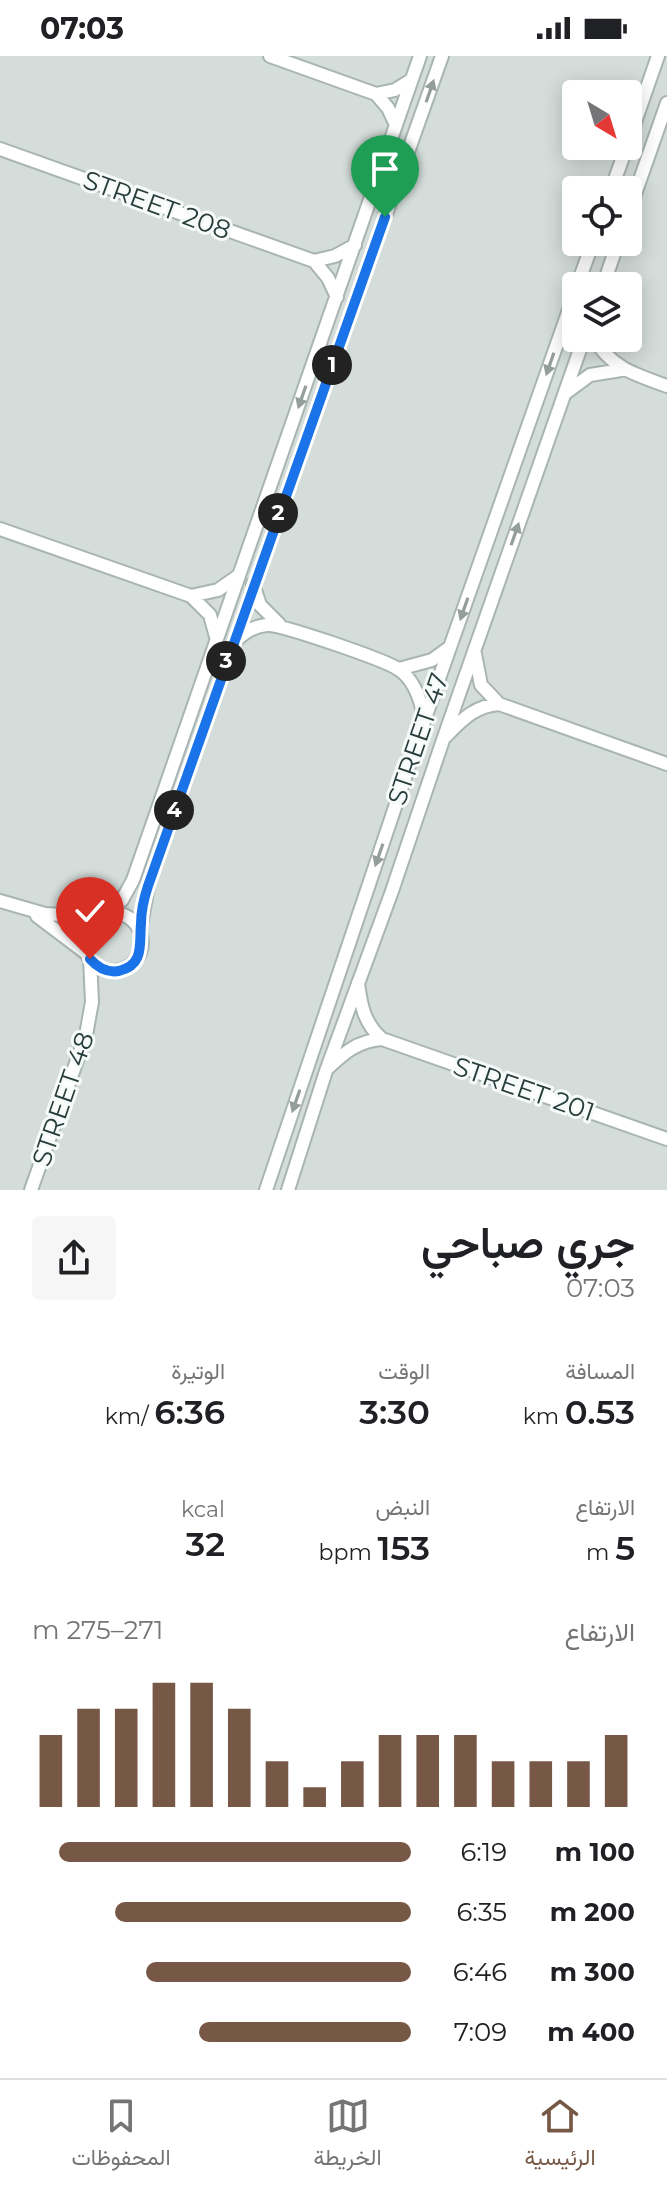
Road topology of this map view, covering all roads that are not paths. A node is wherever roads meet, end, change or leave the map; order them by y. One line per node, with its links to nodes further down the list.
1 (270, 56): 6 (street)
2 (420, 56): 5 (street)
3 (442, 56): 23 (street, one-way to 3)
4 (658, 56): 7 (street)
5 (411, 80): 6 (street); 9 (street)
6 (376, 94): 9 (street)
7 (642, 101)
8 (667, 103): 11 (street)
9 (396, 125): 12 (street)
10 (0, 149): 13 (street, STREET 208)
11 (641, 176)
12 (355, 245): 13 (street); 14 (street)
13 (314, 261): 14 (street)
14 (337, 297): 22 (street, one-way to 22)
15 (562, 330): 28 (street, STREET 47, one-way to 28)
16 (579, 352): 20 (street, STREET 47)
17 (604, 352): 18 (street)
18 (621, 370): 19 (street); 20 (street)
19 (667, 386)
20 (564, 394): 29 (street, STREET 47, one-way to 20)
21 (0, 529): 24 (street)
22 (240, 574): 24 (street); 26 (street)
23 (253, 584): 25 (street); 27 (street)
24 (191, 596): 26 (street)
25 (282, 626): 27 (street); 30 (street)
26 (216, 642): 37 (street)
27 (232, 644): 38 (street)
28 (450, 647): 30 (street); 32 (street, STREET 47)
29 (475, 648): 31 (street); 33 (street, STREET 47)
30 (399, 669): 32 (street)
31 (499, 704): 33 (street); 34 (street)
32 (424, 721): 45 (street, STREET 47, one-way to 45)
33 (443, 740): 40 (street, STREET 47)
34 (667, 764)
35 (0, 901): 36 (street)
36 (27, 910): 37 (street); 39 (street)
37 (102, 916): 38 (street); 39 (street)
38 (140, 931): 39 (street)
39 (88, 956): 44 (street, STREET 48)
40 (357, 981): 41 (street); 42 (street, STREET 47)
41 (382, 1039): 42 (street); 43 (street, STREET 201)
42 (326, 1071): 46 (street, STREET 47)
43 (667, 1139)
44 (31, 1190)
45 (266, 1190)
46 (288, 1190)

